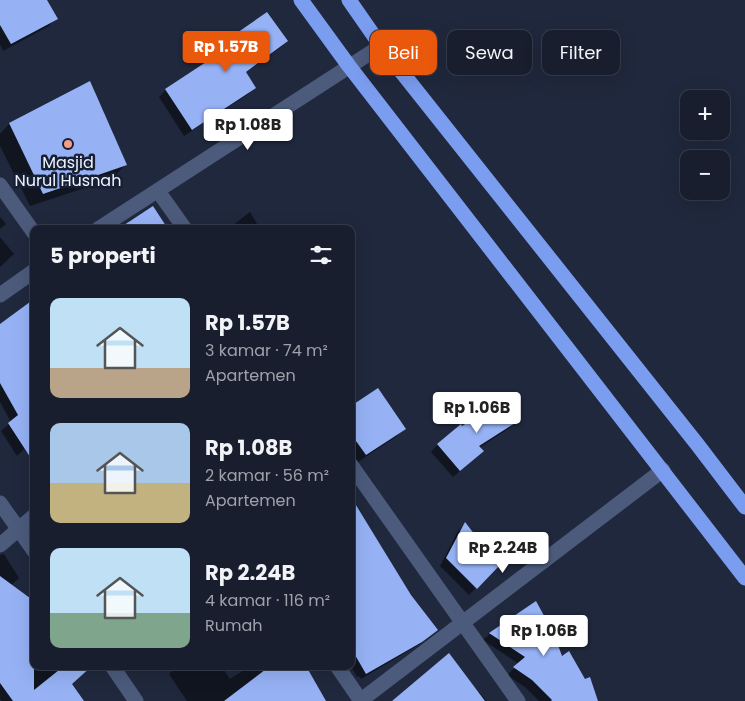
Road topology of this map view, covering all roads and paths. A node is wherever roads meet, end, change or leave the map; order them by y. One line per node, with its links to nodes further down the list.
1 (301, 0): 5 (highway)
2 (349, 0): 3 (highway)
3 (370, 30)
4 (370, 53): 5 (street)
5 (349, 66): 8 (street); 14 (highway)
6 (404, 75): 17 (highway)
7 (0, 185): 11 (street)
8 (158, 191): 9 (street); 10 (street)
9 (104, 225)
10 (182, 225)
11 (30, 227)
12 (30, 274): 13 (street)
13 (0, 295)
14 (663, 470): 22 (highway); 23 (street)
15 (355, 471): 23 (street)
16 (0, 503): 19 (street)
17 (745, 507)
18 (30, 519): 19 (street)
19 (19, 528): 20 (street); 21 (street)
20 (0, 544)
21 (30, 545)
22 (745, 578)
23 (464, 623): 27 (street); 28 (street)
24 (115, 670): 26 (street)
25 (340, 670): 27 (street)
26 (136, 701)
27 (361, 701)
28 (518, 701)

